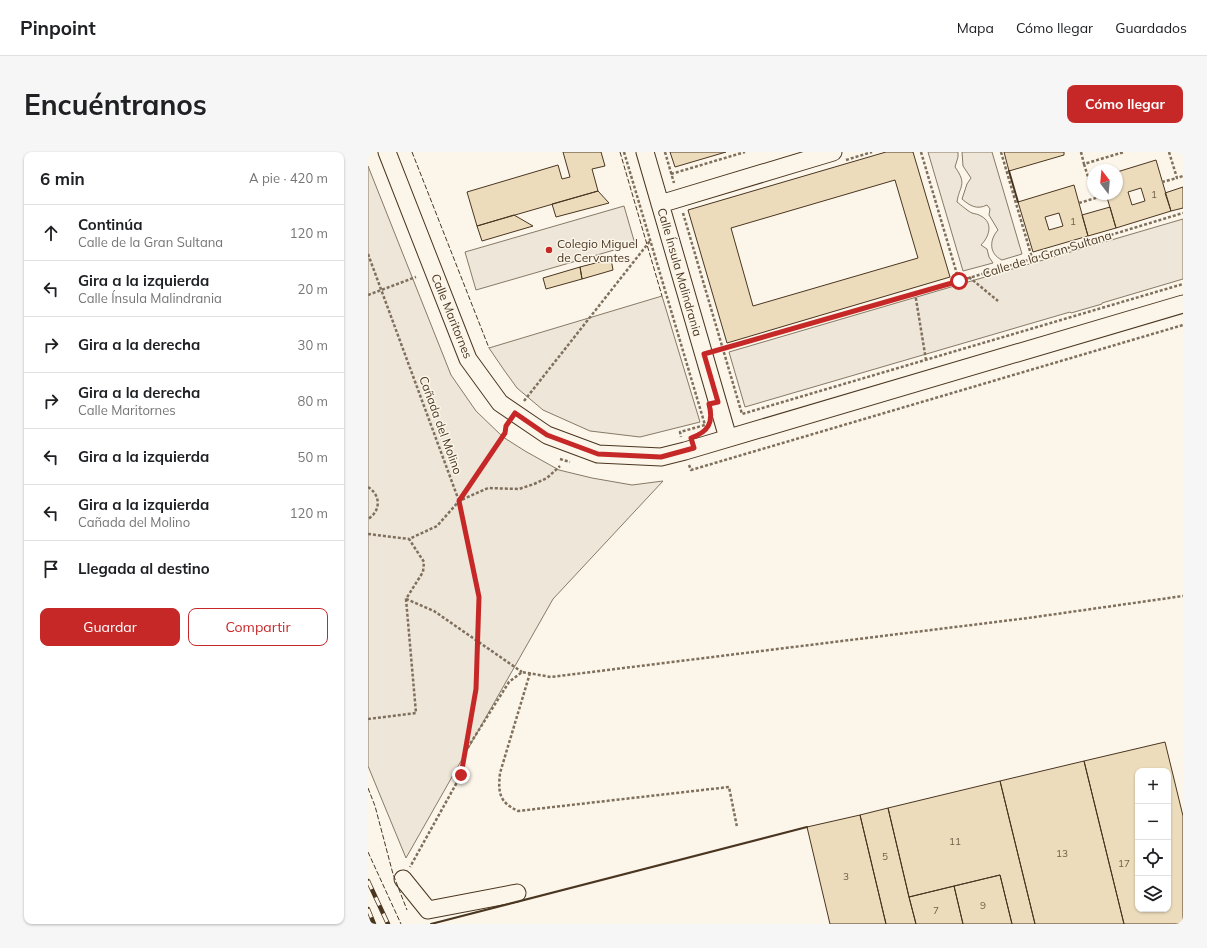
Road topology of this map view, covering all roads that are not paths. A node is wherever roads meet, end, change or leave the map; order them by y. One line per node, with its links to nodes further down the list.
1 (387, 152): 6 (street, Calle Maritornes)
2 (645, 152): 4 (street, Calle Ínsula Malindrania)
3 (833, 152): 4 (street)
4 (660, 204): 6 (street, Calle Ínsula Malindrania)
5 (1183, 304): 6 (street)
6 (728, 438)
7 (403, 879): 8 (street)
8 (517, 893)

